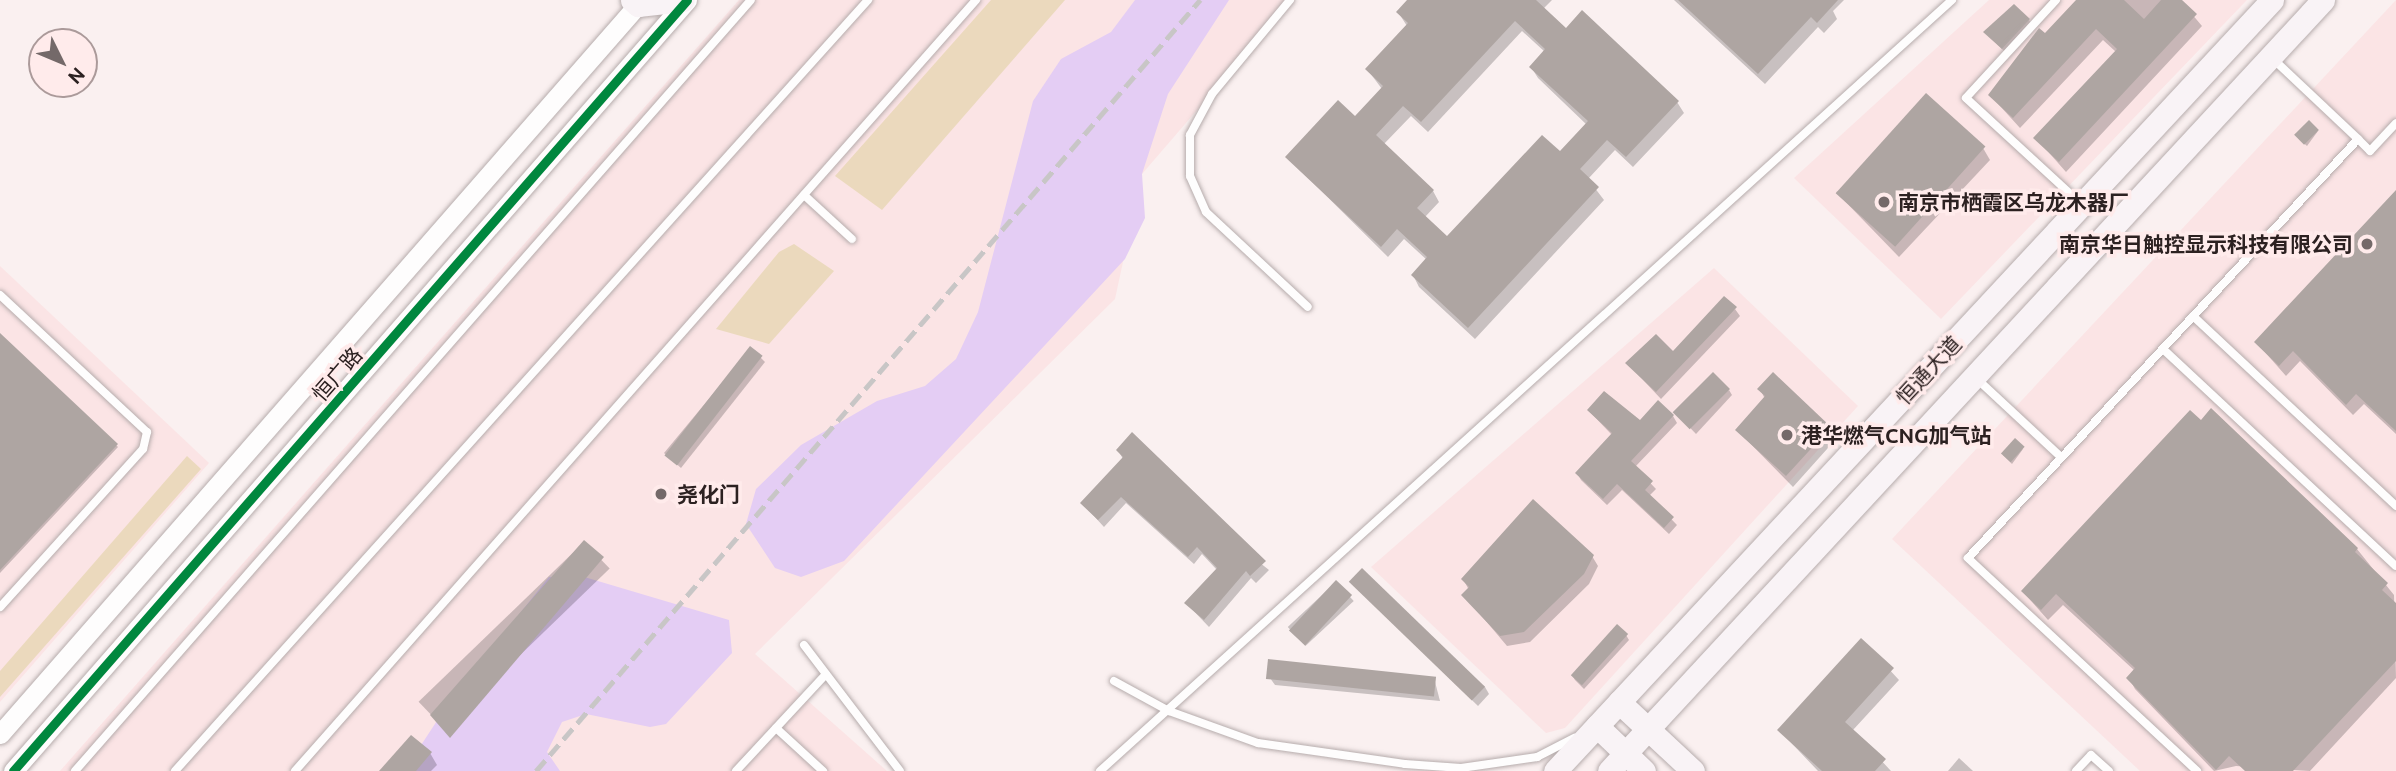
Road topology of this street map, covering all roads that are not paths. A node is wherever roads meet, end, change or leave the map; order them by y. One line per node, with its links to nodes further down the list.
1 (685, 0): 10 (main road); 36 (street, 恒广路)
2 (751, 0): 37 (lane)
3 (868, 0): 38 (lane)
4 (976, 0): 14 (lane)
5 (1290, 0): 18 (lane)
6 (1952, 0): 30 (lane)
7 (2056, 0): 15 (lane)
8 (2272, 0): 15 (main road, 恒通大道)
9 (2323, 0): 11 (main road, 恒通大道)
10 (637, 2): 34 (street, 恒广路)
11 (2270, 57): 13 (lane); 21 (main road, 恒通大道)
12 (2396, 123): 13 (lane)
13 (2358, 139): 19 (lane)
14 (804, 195): 16 (lane); 39 (lane)
15 (2082, 205): 29 (main road, 恒通大道)
16 (852, 239)
17 (0, 295): 25 (lane)
18 (1308, 307)
19 (2193, 316): 20 (lane); 23 (lane)
20 (2163, 349): 22 (lane); 24 (lane)
21 (1974, 377): 22 (lane); 33 (main road, 恒通大道)
22 (2061, 457): 50 (lane)
23 (2396, 506)
24 (2396, 566)
25 (0, 607)
26 (804, 645): 27 (lane)
27 (826, 674): 32 (lane); 42 (lane)
28 (1114, 681): 30 (lane)
29 (1619, 702): 31 (main road, 恒通大道); 33 (main road)
30 (1169, 711): 31 (lane); 43 (lane)
31 (1597, 726): 35 (main road); 44 (main road, 恒通大道)
32 (776, 728): 40 (lane); 41 (lane)
33 (1648, 730): 35 (main road, 恒通大道); 47 (main road)
34 (0, 733)
35 (1626, 754): 45 (main road, 恒通大道); 46 (main road)
36 (13, 771)
37 (75, 771)
38 (175, 771)
39 (295, 771)
40 (736, 771)
41 (823, 771)
42 (900, 771)
43 (1100, 771)
44 (1555, 771)
45 (1609, 771)
46 (1644, 771)
47 (1693, 771)
48 (2076, 771): 49 (lane)
49 (2109, 771)
50 (2197, 771)

